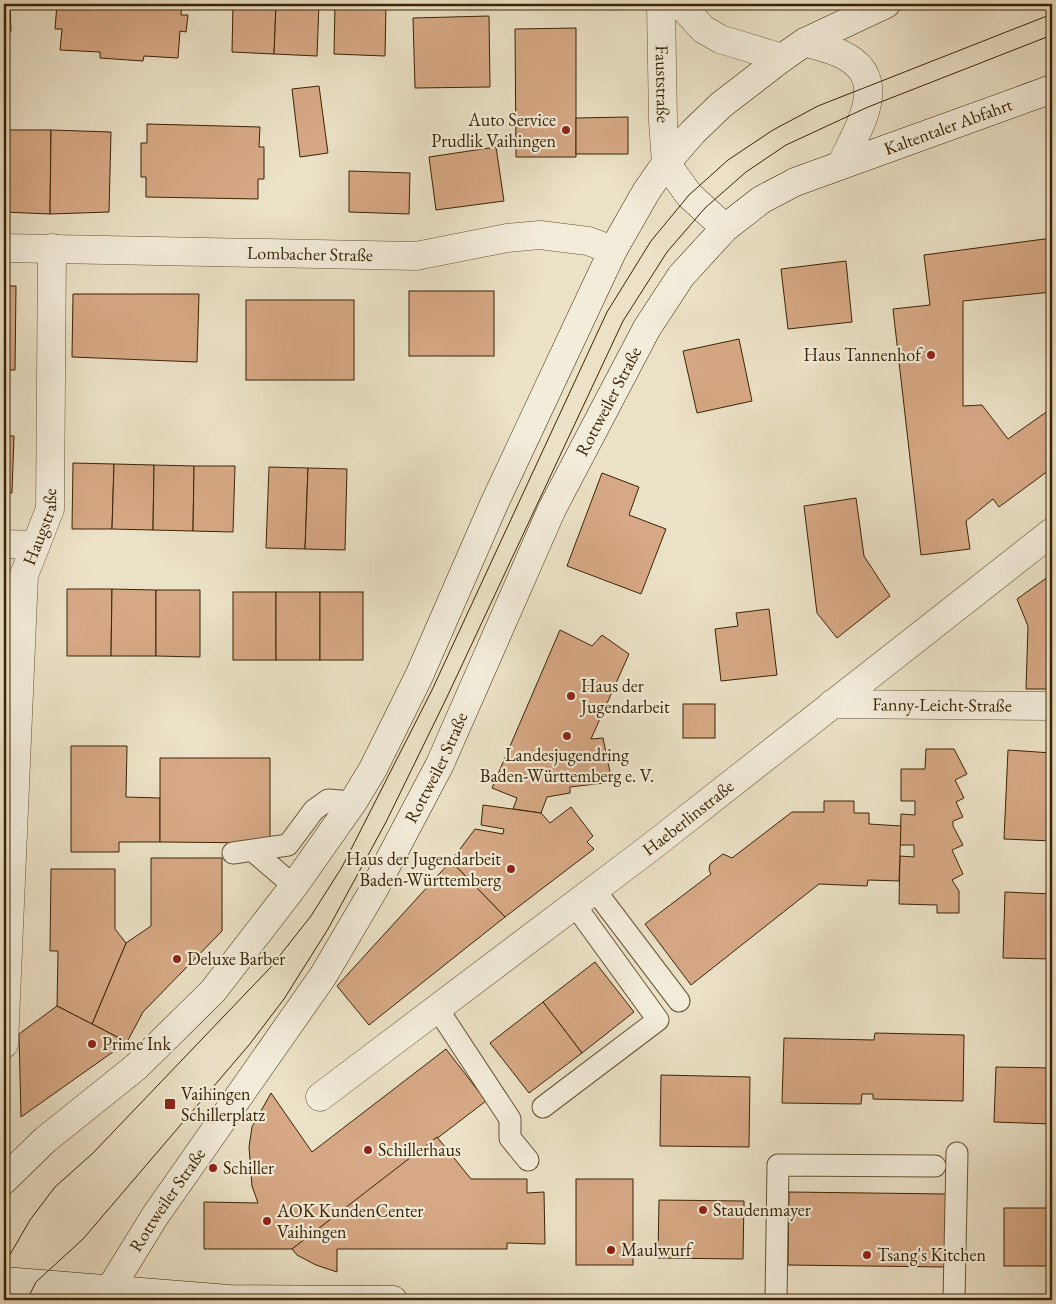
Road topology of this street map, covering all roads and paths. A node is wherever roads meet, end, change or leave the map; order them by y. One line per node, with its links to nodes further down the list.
1 (661, 4): 7 (main road, Fauststraße)
2 (680, 4): 5 (main road)
3 (886, 4): 4 (main road)
4 (806, 42): 5 (main road); 8 (main road)
5 (782, 58): 7 (main road)
6 (1052, 88): 8 (main road, Kaltentaler Abfahrt)
7 (666, 163): 9 (main road); 12 (main road)
8 (842, 163): 9 (main road, Rottweiler Straße)
9 (725, 228): 31 (main road, Rottweiler Straße)
10 (4, 248): 11 (main road, Lombacher Straße)
11 (52, 248): 12 (main road, Lombacher Straße); 15 (main road, Haugstraße)
12 (613, 250): 18 (main road)
13 (1052, 532): 16 (main road, Haeberlinstraße)
14 (4, 544): 15 (main road)
15 (36, 545): 23 (main road, Haugstraße)
16 (832, 704): 17 (main road, Fanny-Leicht-Straße); 20 (main road, Haeberlinstraße)
17 (1052, 706)
18 (353, 802): 19 (main road); 19 (lane)
19 (294, 886): 29 (main road)
20 (584, 897): 21 (lane); 22 (main road, Haeberlinstraße); 25 (lane)
21 (679, 1001)
22 (436, 1008): 24 (main road, Haeberlinstraße); 27 (lane)
23 (4, 1044)
24 (320, 1097)
25 (543, 1107)
26 (957, 1153): 35 (lane)
27 (528, 1160)
28 (935, 1166): 34 (lane)
29 (4, 1180)
30 (4, 1281): 32 (main road)
31 (110, 1289): 32 (main road); 33 (main road)
32 (34, 1291)
33 (393, 1300)
34 (776, 1300)
35 (954, 1300)

